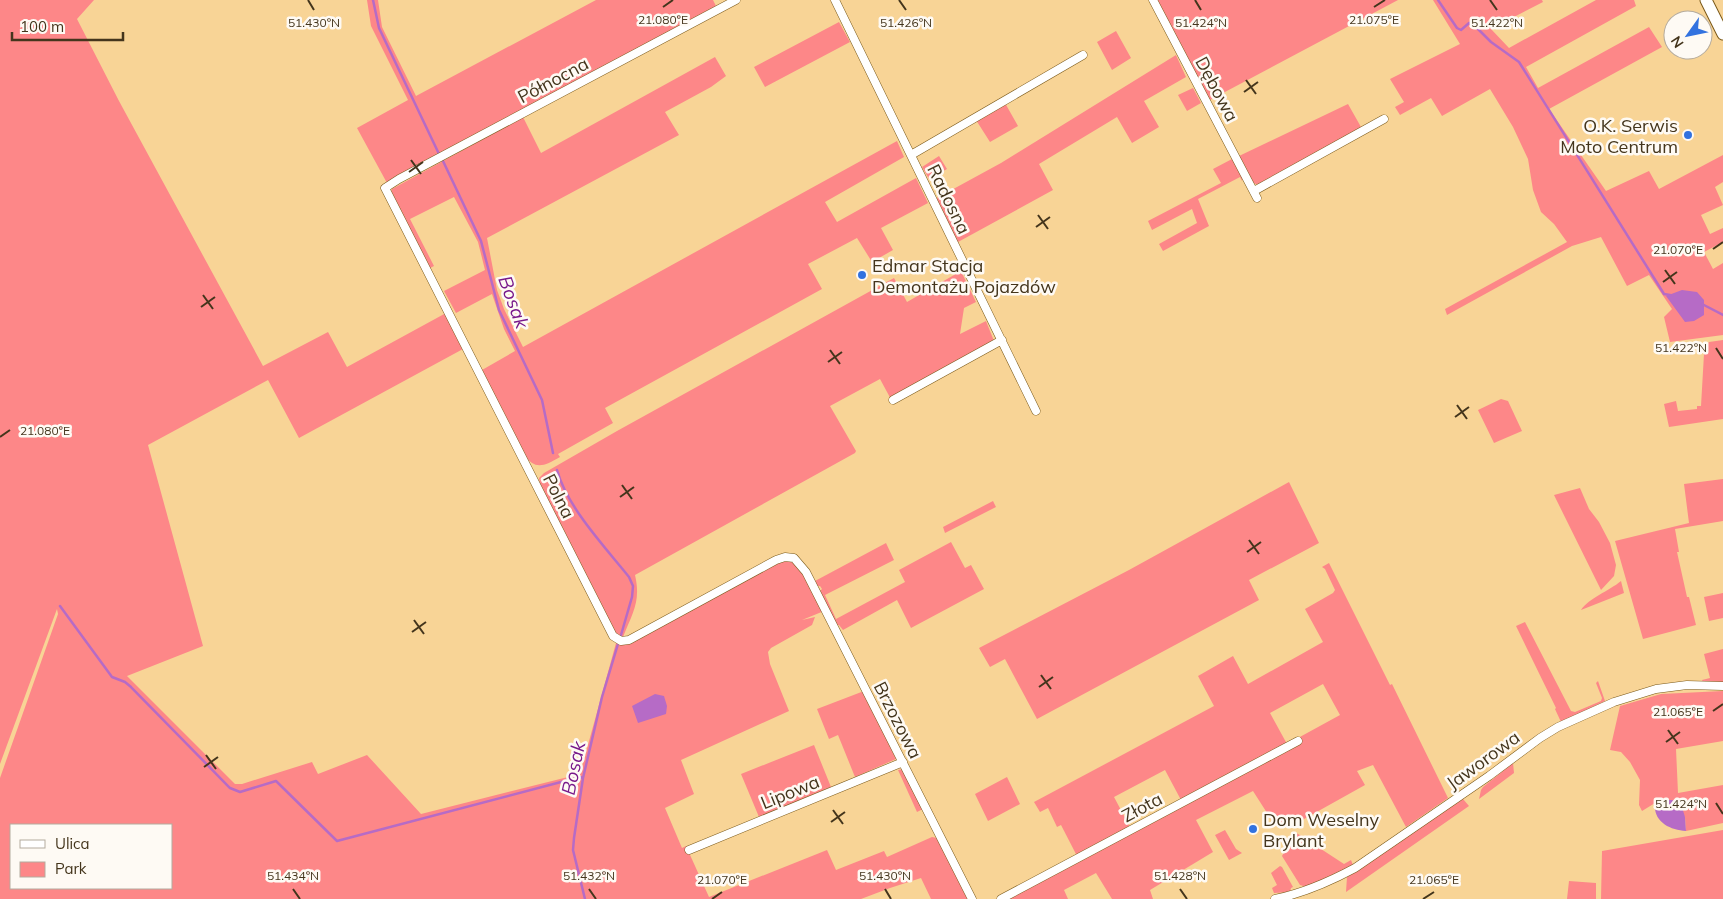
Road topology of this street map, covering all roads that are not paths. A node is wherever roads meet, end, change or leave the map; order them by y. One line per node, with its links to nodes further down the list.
1 (736, 0): 9 (street, Północna)
2 (835, 0): 8 (street, Radosna)
3 (1153, 0): 7 (street, Dębowa)
4 (1706, 0): 5 (main road)
5 (1723, 34)
6 (1083, 55): 8 (street)
7 (1384, 119)
8 (911, 155): 10 (street, Radosna)
9 (385, 188): 13 (street, Polna)
10 (1002, 340): 11 (street); 12 (street, Radosna)
11 (893, 400)
12 (1036, 411)
13 (794, 558): 16 (street, Brzozowa)
14 (1723, 686): 20 (street, Jaworowa)
15 (1298, 741): 19 (street, Złota)
16 (903, 762): 17 (street, Lipowa); 18 (street, Brzozowa)
17 (689, 850)
18 (972, 899)
19 (1001, 899)
20 (1275, 899)

